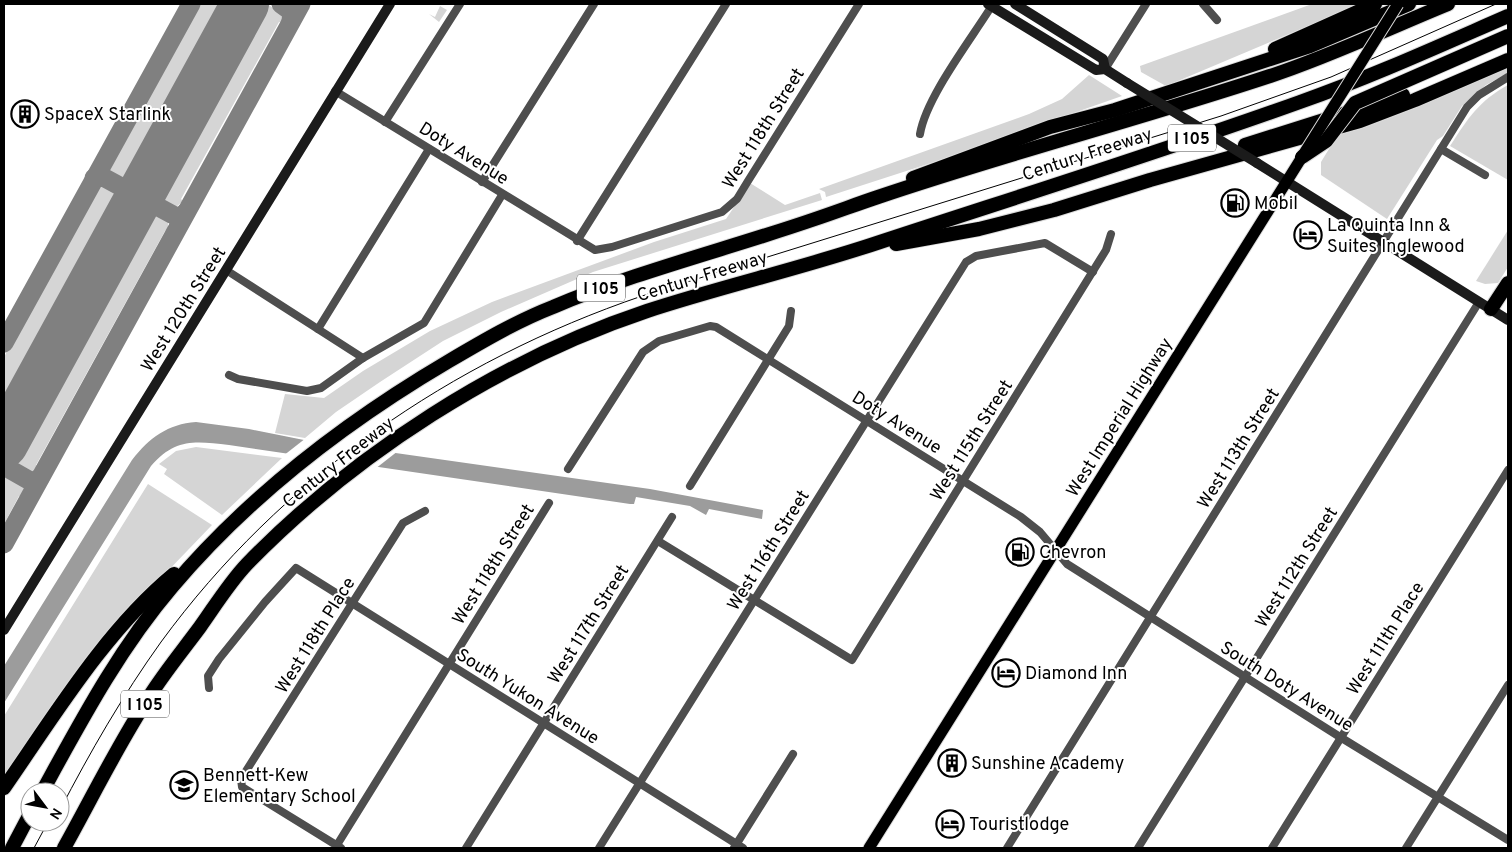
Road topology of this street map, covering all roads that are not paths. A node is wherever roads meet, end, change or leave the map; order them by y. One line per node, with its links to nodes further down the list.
1 (390, 4): 22 (main road, West 120th Street)
2 (460, 4): 23 (street)
3 (594, 4): 31 (street)
4 (726, 4): 35 (street)
5 (859, 4): 35 (street, West 118th Street)
6 (1015, 4): 19 (main road)
7 (1146, 4): 19 (street)
8 (1203, 4): 15 (street)
9 (1375, 4): 21 (highway)
10 (1398, 4): 27 (main road, West Imperial Highway, bridge)
11 (1410, 4): 21 (highway)
12 (1448, 4): 33 (highway, Century Freeway / I 105)
13 (991, 5): 19 (main road); 24 (street)
14 (1508, 16): 37 (highway, Century Freeway / I 105)
15 (1217, 20)
16 (1508, 36): 27 (highway, bridge)
17 (1508, 50): 29 (highway)
18 (1508, 60): 29 (highway)
19 (1105, 69): 30 (main road, bridge)
20 (1508, 77): 26 (street, West 113th Street)
21 (1211, 79): 33 (highway)
22 (335, 91): 23 (street, Doty Avenue); 38 (main road, West 120th Street)
23 (386, 122): 25 (street, Doty Avenue)
24 (920, 134)
25 (429, 149): 31 (street, Doty Avenue); 45 (street)
26 (1441, 149): 28 (street); 36 (street, West 113th Street)
27 (1302, 157): 30 (main road, West Imperial Highway)
28 (1486, 175)
29 (1150, 180): 37 (highway)
30 (1286, 181): 36 (main road); 59 (main road, West Imperial Highway)
31 (482, 182): 32 (street, Doty Avenue)
32 (502, 195): 35 (street, Doty Avenue); 46 (street)
33 (879, 196): 58 (highway, Century Freeway / I 105)
34 (1111, 234): 39 (street, West 115th Street)
35 (578, 241)
36 (1384, 242): 41 (main road); 62 (street, West 113th Street)
37 (870, 246): 75 (highway, Century Freeway / I 105)
38 (226, 270): 45 (street); 63 (main road, West 120th Street)
39 (1093, 272): 49 (street, West 116th Street); 52 (street, West 115th Street)
40 (1508, 283): 42 (highway)
41 (1479, 302): 42 (main road); 65 (street, West 112th Street)
42 (1492, 309): 44 (main road)
43 (791, 312): 47 (street)
44 (1508, 320)
45 (318, 329): 46 (street)
46 (364, 358): 48 (street)
47 (769, 361): 49 (street, Doty Avenue); 50 (street, Doty Avenue); 53 (street)
48 (229, 375)
49 (866, 420): 52 (street, Doty Avenue); 60 (street, West 116th Street)
50 (568, 469)
51 (1508, 470): 69 (street, West 111th Place)
52 (964, 481): 59 (street, Doty Avenue); 60 (street, West 115th Street)
53 (690, 486)
54 (549, 503): 64 (street, West 118th Street)
55 (425, 511): 61 (street, West 118th Place)
56 (672, 517): 57 (street, West 117th Street)
57 (658, 541): 60 (street); 68 (street, West 117th Street)
58 (210, 546): 71 (highway, Century Freeway / I 105); 73 (highway)
59 (1056, 550): 62 (street, South Doty Avenue); 85 (main road, West Imperial Highway)
60 (754, 600): 72 (street, West 116th Street)
61 (352, 603): 64 (street, South Yukon Avenue); 67 (street, South Yukon Avenue); 78 (street, West 118th Place)
62 (1151, 617): 65 (street, South Doty Avenue); 86 (street, West 113th Street)
63 (4, 630)
64 (448, 664): 68 (street, South Yukon Avenue); 78 (street, West 118th Street)
65 (1245, 677): 69 (street, South Doty Avenue); 87 (street, West 112th Street)
66 (1508, 685): 74 (street)
67 (209, 688)
68 (544, 724): 72 (street, South Yukon Avenue); 83 (street, West 117th Street)
69 (1340, 738): 74 (street, South Doty Avenue); 88 (street, West 111th Place)
70 (794, 754): 79 (street)
71 (48, 782)
72 (640, 784): 79 (street, South Yukon Avenue); 84 (street, West 116th Street)
73 (4, 788)
74 (1439, 797): 77 (street, South Doty Avenue); 89 (street)
75 (80, 820): 81 (highway, Century Freeway / I 105); 82 (highway)
76 (20, 832): 80 (highway)
77 (1508, 840)
78 (339, 847)
79 (738, 847)
80 (12, 848)
81 (64, 848)
82 (70, 848)
83 (466, 848)
84 (599, 848)
85 (870, 848)
86 (1007, 848)
87 (1138, 848)
88 (1272, 848)
89 (1406, 848)

